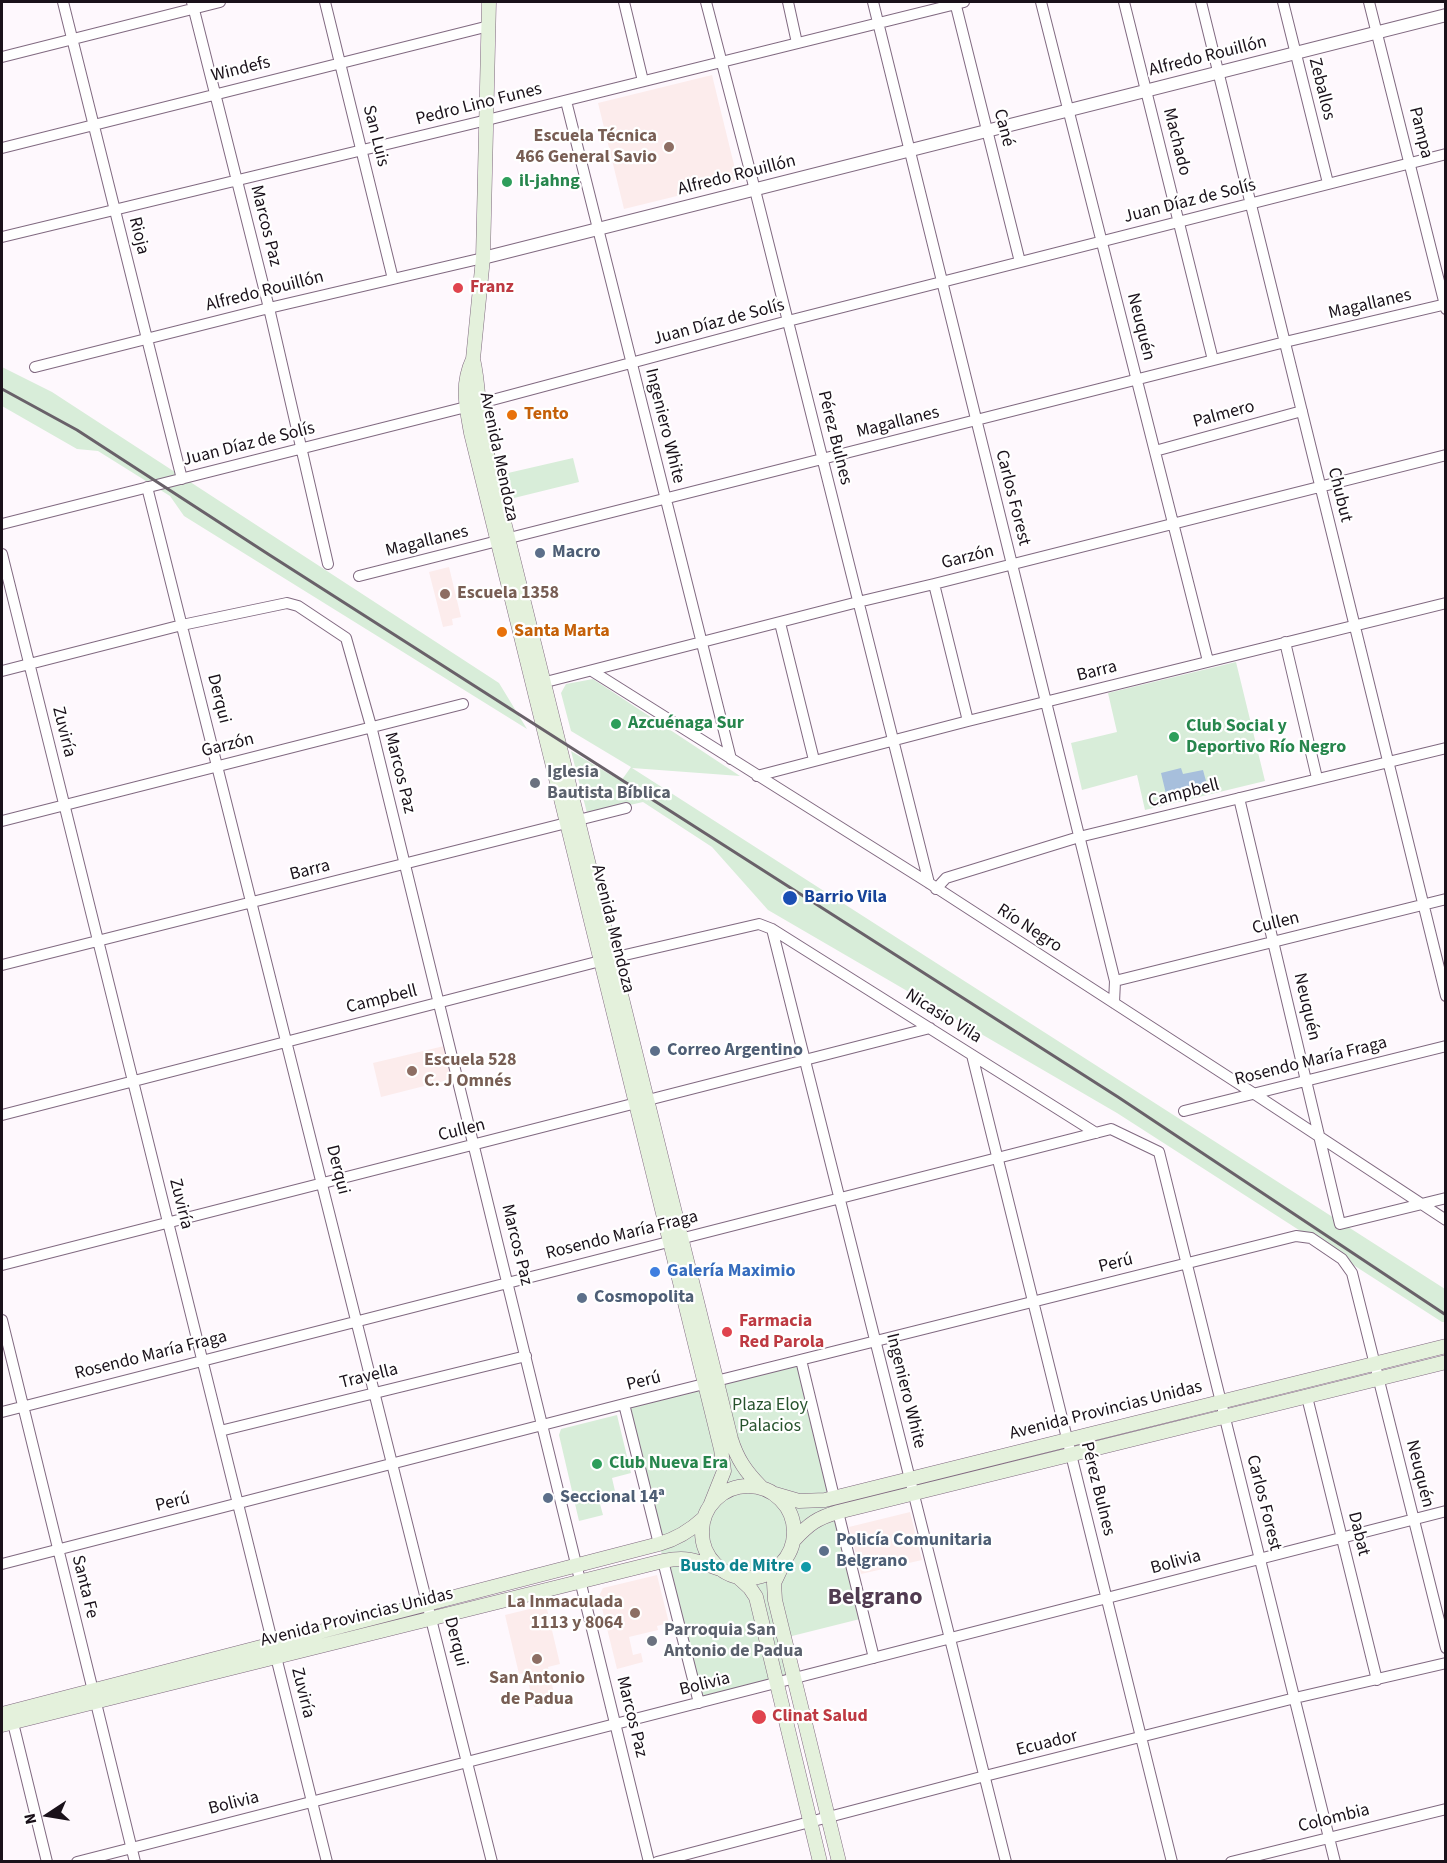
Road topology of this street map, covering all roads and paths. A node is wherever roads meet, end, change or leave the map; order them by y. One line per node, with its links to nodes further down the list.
1 (63, 2): 20 (street, Rioja)
2 (220, 2): 15 (street)
3 (325, 2): 25 (street, San Luis)
4 (489, 2): 18 (main road, Avenida Mendoza)
5 (624, 2): 27 (street)
6 (706, 2): 24 (street, Pérez Bulnes)
7 (788, 2): 21 (street)
8 (873, 2): 17 (street, Carlos Forest)
9 (958, 2): 17 (street, Pedro Lino Funes); 34 (street, Cané)
10 (1041, 2): 31 (street, Neuquén)
11 (1124, 2): 28 (street, Machado)
12 (1201, 2): 26 (street, Chubut)
13 (1283, 2): 22 (street, Zeballos)
14 (1369, 2): 19 (street, Pampa)
15 (193, 5): 20 (street); 29 (street, Marcos Paz)
16 (1446, 15): 19 (street, Alfredo Rouillón)
17 (878, 23): 21 (street, Pedro Lino Funes); 37 (street, Carlos Forest)
18 (489, 26): 25 (street, Windefs); 32 (main road, Avenida Mendoza)
19 (1377, 33): 22 (street, Alfredo Rouillón); 39 (street, Pampa)
20 (72, 39): 23 (street); 33 (street, Rioja)
21 (797, 43): 24 (street, Pedro Lino Funes)
22 (1296, 53): 26 (street, Alfredo Rouillón); 41 (street, Zeballos)
23 (2, 57)
24 (721, 62): 27 (street, Pedro Lino Funes); 42 (street, Pérez Bulnes)
25 (340, 63): 29 (street, Windefs); 36 (street, San Luis)
26 (1219, 72): 28 (street, Alfredo Rouillón); 43 (street, Chubut)
27 (643, 81): 30 (street, Pedro Lino Funes)
28 (1146, 91): 31 (street, Alfredo Rouillón); 45 (street, Machado)
29 (215, 93): 33 (street, Windefs); 40 (street, Marcos Paz)
30 (566, 101): 32 (street, Pedro Lino Funes); 46 (street, Ingeniero White)
31 (1068, 110): 34 (street, Alfredo Rouillón); 48 (street, Neuquén)
32 (487, 120): 36 (street, Pedro Lino Funes); 49 (main road, Avenida Mendoza)
33 (93, 125): 35 (street, Windefs); 44 (street, Rioja)
34 (987, 131): 37 (street, Alfredo Rouillón); 50 (street, Cané)
35 (2, 148)
36 (362, 150): 40 (street, Pedro Lino Funes); 51 (street, San Luis)
37 (909, 150): 42 (street, Alfredo Rouillón); 52 (street, Carlos Forest)
38 (1446, 154): 39 (street, Juan Díaz de Solís)
39 (1410, 163): 41 (street, Juan Díaz de Solís); 53 (street, Pampa)
40 (237, 180): 44 (street, Pedro Lino Funes); 54 (street, Marcos Paz)
41 (1328, 183): 43 (street, Juan Díaz de Solís)
42 (755, 190): 46 (street, Alfredo Rouillón); 55 (street, Pérez Bulnes)
43 (1251, 203): 45 (street, Juan Díaz de Solís); 57 (street, Chubut)
44 (115, 210): 47 (street, Pedro Lino Funes); 56 (street, Rioja)
45 (1179, 222): 48 (street, Juan Díaz de Solís); 58 (street, Machado)
46 (598, 229): 49 (street, Alfredo Rouillón); 59 (street, Ingeniero White)
47 (2, 237)
48 (1102, 241): 50 (street, Juan Díaz de Solís); 61 (street, Neuquén)
49 (483, 258): 51 (street, Alfredo Rouillón); 62 (main road, Avenida Mendoza)
50 (1020, 262): 52 (street, Juan Díaz de Solís)
51 (393, 279): 54 (street, Alfredo Rouillón)
52 (942, 282): 55 (street, Juan Díaz de Solís); 64 (street, Carlos Forest)
53 (1445, 306): 57 (street, Magallanes)
54 (269, 308): 56 (street, Alfredo Rouillón); 65 (street, Marcos Paz)
55 (788, 321): 59 (street, Juan Díaz de Solís); 68 (street, Pérez Bulnes)
56 (147, 340): 60 (street, Alfredo Rouillón); 69 (street, Rioja)
57 (1285, 342): 58 (street, Magallanes); 63 (street, Chubut)
58 (1213, 360): 61 (street, Magallanes)
59 (632, 363): 62 (street, Juan Díaz de Solís); 72 (street, Ingeniero White)
60 (35, 367)
61 (1137, 380): 64 (street, Magallanes); 66 (street, Neuquén)
62 (472, 406): 65 (street, Juan Díaz de Solís); 75 (main road, Avenida Mendoza)
63 (1302, 411): 66 (street, Palmero); 70 (street, Chubut)
64 (976, 420): 68 (street, Magallanes); 78 (street, Carlos Forest)
65 (302, 448): 69 (street, Juan Díaz de Solís); 77 (street, Marcos Paz)
66 (1155, 450): 74 (street, Neuquén)
67 (1446, 455): 70 (street, Garzón)
68 (822, 460): 72 (street, Magallanes); 81 (street, Pérez Bulnes)
69 (182, 478): 71 (street, Juan Díaz de Solís)
70 (1320, 486): 74 (street, Garzón); 85 (street, Chubut)
71 (147, 487): 73 (street, Juan Díaz de Solís); 84 (street, Derqui)
72 (666, 499): 75 (street, Magallanes); 87 (street, Ingeniero White)
73 (2, 524)
74 (1173, 524): 78 (street, Garzón); 88 (street, Neuquén)
75 (503, 540): 79 (street, Magallanes); 92 (main road, Avenida Mendoza)
76 (2, 554): 89 (street, Zuviría)
77 (328, 564)
78 (1012, 564): 80 (street, Garzón); 93 (street, Carlos Forest)
79 (359, 576)
80 (934, 584): 81 (street, Garzón); 95 (street)
81 (858, 602): 83 (street, Garzón); 97 (street, Pérez Bulnes)
82 (1446, 603): 85 (street, Barra)
83 (780, 623): 87 (street, Garzón); 100 (street)
84 (182, 625): 89 (street); 96 (street, Marcos Paz); 102 (street, Derqui)
85 (1354, 625): 86 (street, Barra); 101 (street, Chubut)
86 (1285, 642): 88 (street, Barra); 104 (street)
87 (702, 643): 91 (street, Garzón); 99 (street, Ingeniero White)
88 (1208, 661): 93 (street, Barra)
89 (29, 664): 90 (street); 106 (street, Zuviría)
90 (2, 671)
91 (592, 671): 92 (street, Garzón); 99 (street, Río Negro)
92 (539, 684): 109 (main road, Avenida Mendoza)
93 (1046, 702): 95 (street, Barra); 110 (street, Carlos Forest)
94 (463, 704): 96 (street, Garzón)
95 (968, 721): 97 (street, Barra)
96 (371, 726): 102 (street, Garzón); 111 (street, Marcos Paz)
97 (893, 741): 100 (street, Barra); 112 (street, Pérez Bulnes)
98 (1446, 748): 101 (street, Campbell)
99 (731, 759): 103 (street, Río Negro)
100 (814, 760): 103 (street, Barra)
101 (1388, 761): 104 (street, Campbell); 115 (street, Chubut)
102 (218, 766): 106 (street, Garzón); 114 (street, Derqui)
103 (757, 776): 112 (street, Río Negro)
104 (1317, 778): 105 (street, Campbell)
105 (1239, 798): 110 (street, Campbell); 118 (street, Neuquén)
106 (64, 805): 108 (street, Garzón); 117 (street, Zuviría)
107 (626, 808): 109 (street, Barra)
108 (2, 821)
109 (573, 821): 111 (street, Barra); 119 (main road, Avenida Mendoza)
110 (1079, 837): 112 (street, Campbell); 121 (street, Carlos Forest)
111 (405, 864): 114 (street, Barra); 123 (street, Marcos Paz)
112 (933, 886): 124 (street, Río Negro)
113 (1446, 899): 115 (street, Cullen)
114 (252, 902): 117 (street, Barra); 126 (street, Derqui)
115 (1423, 905): 118 (street, Cullen); 122 (street, Chubut)
116 (772, 929): 119 (street, Campbell); 125 (street, Nicasio Vila); 129 (street, Ingeniero White)
117 (98, 941): 120 (street, Barra); 131 (street, Zuviría)
118 (1274, 942): 121 (street, Cullen); 130 (street, Neuquén)
119 (607, 959): 123 (street, Campbell); 133 (main road, Avenida Mendoza)
120 (2, 965)
121 (1115, 981): 124 (street, Carlos Forest)
122 (1446, 996)
123 (439, 1003): 126 (street, Campbell); 138 (street, Marcos Paz)
124 (1114, 1003): 132 (street, Río Negro)
125 (930, 1028): 128 (street, Nicasio Vila); 129 (street, Cullen)
126 (287, 1041): 131 (street, Campbell); 141 (street, Derqui)
127 (1446, 1046): 130 (street, Rosendo María Fraga)
128 (972, 1055): 136 (street, Nicasio Vila); 140 (street, Pérez Bulnes)
129 (804, 1059): 133 (street, Cullen); 142 (street, Ingeniero White)
130 (1307, 1080): 132 (street, Rosendo María Fraga); 137 (street, Neuquén)
131 (133, 1081): 135 (street, Campbell); 146 (street, Zuviría)
132 (1253, 1093): 134 (street, Rosendo María Fraga); 137 (street, Río Negro)
133 (642, 1102): 138 (street, Cullen); 147 (main road, Avenida Mendoza)
134 (1184, 1111)
135 (2, 1114)
136 (1096, 1133): 139 (street, Rosendo María Fraga); 140 (street, Rosendo María Fraga)
137 (1321, 1138): 144 (street, Río Negro); 144 (street, Neuquén)
138 (474, 1145): 141 (street, Cullen); 151 (street, Marcos Paz)
139 (1159, 1152): 148 (street, Carlos Forest)
140 (997, 1158): 142 (street, Rosendo María Fraga); 152 (street, Pérez Bulnes)
141 (323, 1183): 146 (street, Cullen); 154 (street, Derqui)
142 (839, 1198): 147 (street, Rosendo María Fraga); 155 (street, Ingeniero White)
143 (1446, 1198): 144 (street)
144 (1422, 1204): 145 (street, Río Negro)
145 (1446, 1220)
146 (168, 1223): 149 (street, Cullen); 158 (street, Zuviría)
147 (676, 1239): 151 (street, Rosendo María Fraga); 163 (main road, Avenida Mendoza)
148 (1187, 1263): 150 (street, Perú); 152 (street, Perú); 166 (street, Carlos Forest)
149 (2, 1265)
150 (1352, 1273): 161 (street, Neuquén)
151 (508, 1282): 154 (street, Rosendo María Fraga); 157 (street, Marcos Paz)
152 (1033, 1302): 155 (street, Perú); 173 (street, Pérez Bulnes)
153 (2, 1320): 168 (street, Santa Fe)
154 (357, 1321): 158 (street, Rosendo María Fraga); 164 (street, Derqui)
155 (875, 1341): 159 (street, Perú); 176 (street, Ingeniero White)
156 (1446, 1346): 161 (main road, Avenida Provincias Unidas)
157 (526, 1356): 164 (street, Travella); 171 (street, Marcos Paz)
158 (202, 1360): 168 (street, Rosendo María Fraga); 172 (street, Zuviría)
159 (801, 1360): 163 (street, Perú); 180 (street)
160 (1446, 1362): 162 (main road, Avenida Provincias Unidas)
161 (1374, 1363): 162 (street, Neuquén); 166 (main road, Avenida Provincias Unidas)
162 (1378, 1379): 165 (main road, Avenida Provincias Unidas); 185 (street, Neuquén)
163 (711, 1382): 167 (street, Perú); 177 (main road, Avenida Mendoza); 183 (main road, Avenida Mendoza)
164 (376, 1393): 172 (street, Travella); 175 (street, Derqui)
165 (1306, 1397): 170 (main road, Avenida Provincias Unidas); 186 (street, Dabat)
166 (1221, 1401): 170 (street, Carlos Forest); 173 (main road, Avenida Provincias Unidas)
167 (624, 1404): 171 (street, Perú); 188 (street)
168 (23, 1406): 169 (street, Rosendo María Fraga); 189 (street, Santa Fe)
169 (2, 1412)
170 (1225, 1417): 174 (main road, Avenida Provincias Unidas); 190 (street, Carlos Forest)
171 (543, 1425): 175 (street, Perú); 194 (street, Marcos Paz)
172 (220, 1431): 181 (street, Zuviría)
173 (1067, 1439): 174 (street, Pérez Bulnes); 176 (main road, Avenida Provincias Unidas)
174 (1071, 1455): 179 (main road, Avenida Provincias Unidas); 198 (street, Pérez Bulnes)
175 (393, 1463): 181 (street, Perú); 199 (street, Derqui)
176 (910, 1479): 179 (street, Ingeniero White); 180 (main road, Avenida Provincias Unidas)
177 (761, 1487): 178 (main road); 183 (main road)
178 (775, 1494): 180 (main road, Avenida Provincias Unidas); 187 (main road)
179 (914, 1494): 184 (main road, Avenida Provincias Unidas); 201 (street, Ingeniero White)
180 (834, 1497)
181 (238, 1503): 189 (street, Perú); 203 (street, Zuviría)
182 (1446, 1511): 185 (street, Bolivia)
183 (707, 1512): 188 (main road, Avenida Provincias Unidas); 195 (main road)
184 (838, 1512): 187 (main road, Avenida Provincias Unidas); 204 (street)
185 (1413, 1520): 186 (street, Bolivia); 202 (street, Neuquén)
186 (1342, 1538): 190 (street, Bolivia); 207 (street, Dabat)
187 (794, 1540): 191 (main road)
188 (659, 1544): 194 (main road, Avenida Provincias Unidas)
189 (58, 1550): 193 (street, Perú); 209 (street, Santa Fe)
190 (1260, 1558): 198 (street, Bolivia); 210 (street, Carlos Forest)
191 (785, 1560): 196 (main road); 206 (main road)
192 (663, 1561): 195 (main road, Avenida Provincias Unidas); 197 (main road, Avenida Provincias Unidas); 211 (street)
193 (2, 1564)
194 (576, 1566): 197 (street, Marcos Paz); 199 (main road, Avenida Provincias Unidas)
195 (720, 1569): 196 (main road)
196 (738, 1577): 208 (main road)
197 (580, 1581): 200 (main road, Avenida Provincias Unidas); 213 (street, Marcos Paz)
198 (1107, 1598): 201 (street, Bolivia); 214 (street, Pérez Bulnes)
199 (429, 1604): 200 (street, Derqui); 203 (main road, Avenida Provincias Unidas)
200 (432, 1618): 203 (main road, Avenida Provincias Unidas); 215 (street, Derqui)
201 (950, 1639): 204 (street, Bolivia); 216 (street, Ingeniero White)
202 (1446, 1648)
203 (275, 1651): 209 (main road, Avenida Provincias Unidas); 217 (street, Zuviría)
204 (874, 1658): 206 (street, Bolivia)
205 (1446, 1663): 207 (street, Ecuador)
206 (794, 1679): 208 (street, Bolivia); 219 (main road)
207 (1377, 1680): 210 (street, Ecuador)
208 (777, 1683): 211 (street, Bolivia); 220 (main road)
209 (94, 1696): 212 (main road, Avenida Provincias Unidas); 222 (street, Santa Fe)
210 (1295, 1698): 214 (street, Ecuador); 221 (street, Carlos Forest)
211 (699, 1703): 213 (street, Bolivia)
212 (5, 1721): 223 (street)
213 (616, 1724): 215 (street, Bolivia); 228 (street, Marcos Paz)
214 (1141, 1738): 216 (street, Ecuador); 233 (street, Pérez Bulnes)
215 (468, 1762): 217 (street, Bolivia); 227 (street, Derqui)
216 (985, 1776): 219 (street, Ecuador); 232 (street, Ingeniero White)
217 (312, 1802): 222 (street, Bolivia); 226 (street, Zuviría)
218 (1446, 1809): 221 (street, Colombia)
219 (828, 1818): 220 (street, Ecuador); 231 (main road)
220 (810, 1822): 229 (street, Ecuador); 230 (main road)
221 (1329, 1837): 234 (street, Colombia); 235 (street, Carlos Forest)
222 (132, 1848): 224 (street, Bolivia); 225 (street, Santa Fe)
223 (47, 1862)
224 (77, 1862)
225 (135, 1862)
226 (327, 1862)
227 (492, 1862)
228 (649, 1862)
229 (657, 1862)
230 (820, 1862)
231 (839, 1862)
232 (1006, 1862)
233 (1172, 1862)
234 (1231, 1862)
235 (1335, 1862)

